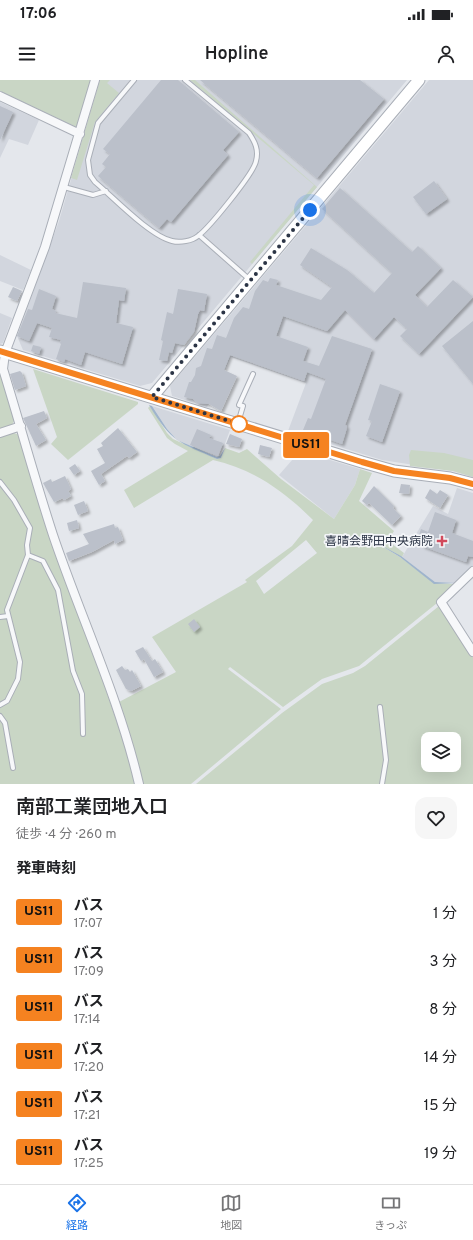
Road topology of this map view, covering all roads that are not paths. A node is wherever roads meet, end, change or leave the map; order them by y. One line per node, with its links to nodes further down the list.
1 (95, 80): 6 (street)
2 (134, 80): 8 (lane)
3 (185, 80): 9 (lane)
4 (419, 80): 10 (street)
5 (0, 96): 6 (street)
6 (80, 134): 7 (street)
7 (64, 187): 8 (lane); 11 (street)
8 (106, 191): 9 (lane)
9 (199, 235): 10 (lane)
10 (251, 280): 13 (street)
11 (2, 352): 13 (street); 15 (street)
12 (253, 374): 14 (lane)
13 (152, 397): 14 (street)
14 (238, 424): 18 (street)
15 (21, 426): 16 (street); 29 (street)
16 (0, 433)
17 (0, 482): 19 (lane)
18 (473, 484)
19 (28, 554): 21 (lane); 27 (lane)
20 (473, 571): 23 (street)
21 (8, 616): 22 (lane); 24 (lane)
22 (0, 617)
23 (473, 652)
24 (0, 705)
25 (380, 706): 30 (lane)
26 (0, 716): 28 (lane)
27 (83, 734)
28 (13, 768)
29 (139, 784)
30 (382, 784)

